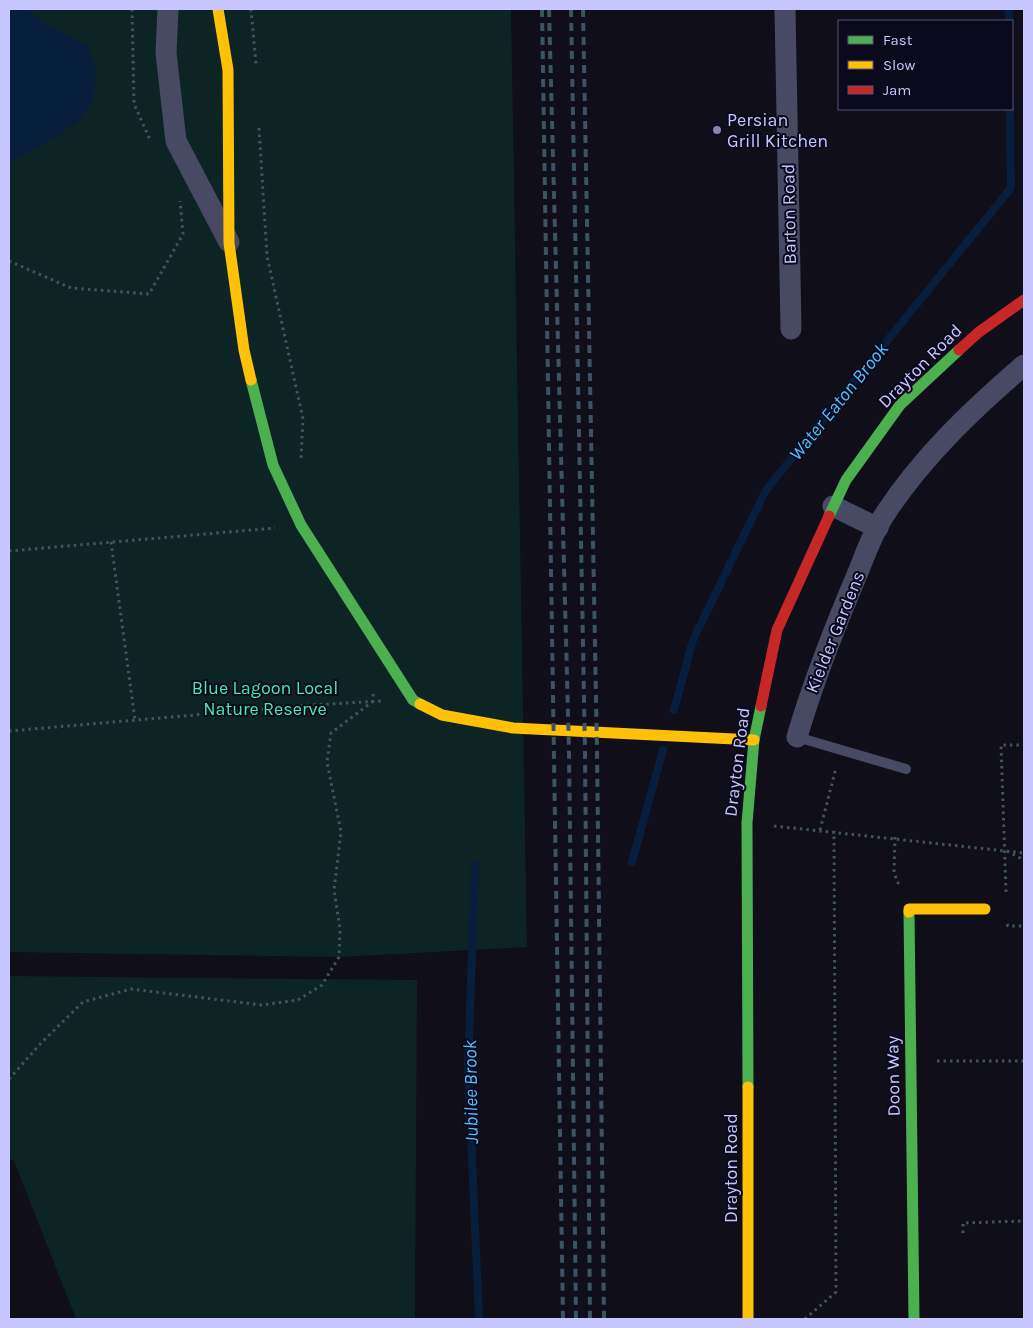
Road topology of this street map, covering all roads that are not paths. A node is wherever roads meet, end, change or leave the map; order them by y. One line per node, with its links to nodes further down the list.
1 (168, 9): 4 (street)
2 (218, 9): 4 (street)
3 (785, 9): 6 (street, Barton Road)
4 (229, 242): 11 (street)
5 (1024, 300): 8 (street, Drayton Road)
6 (791, 329)
7 (1024, 365): 9 (street, Kielder Gardens)
8 (833, 506): 9 (street); 11 (street, Drayton Road)
9 (878, 528): 10 (street, Kielder Gardens)
10 (796, 737): 12 (lane)
11 (754, 740): 14 (street, Drayton Road)
12 (906, 769)
13 (984, 909): 15 (street, Doon Way)
14 (748, 1319)
15 (914, 1319)

